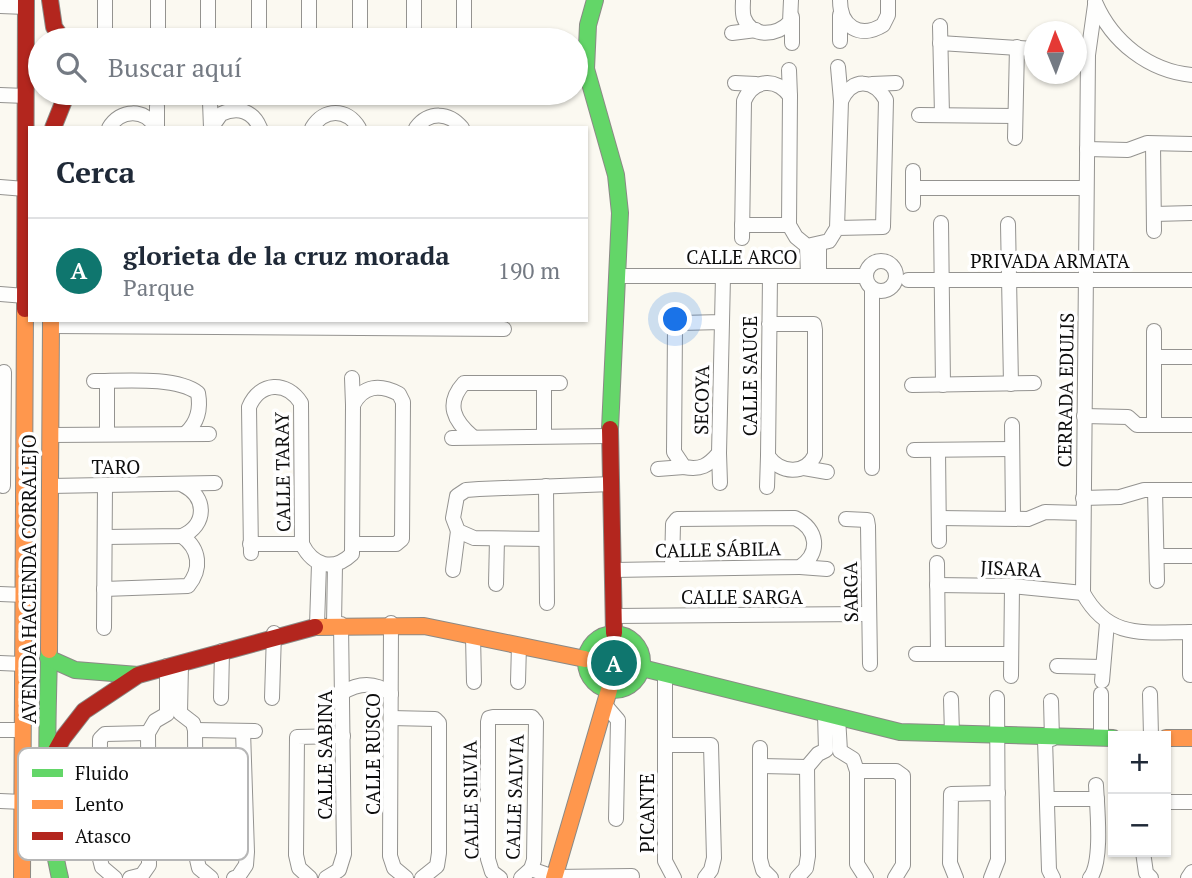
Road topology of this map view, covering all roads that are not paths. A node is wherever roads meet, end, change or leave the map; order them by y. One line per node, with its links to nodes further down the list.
1 (50, 0): 20 (street)
2 (105, 0): 21 (street)
3 (158, 0): 22 (street)
4 (208, 0): 23 (street)
5 (259, 0): 24 (street)
6 (309, 0): 25 (street)
7 (360, 0): 26 (street)
8 (414, 0): 27 (street)
9 (464, 0): 28 (street)
10 (595, 0): 29 (street)
11 (743, 0): 31 (street)
12 (792, 0): 18 (street)
13 (888, 0): 30 (street)
14 (1095, 2): 34 (street, CERRADA EDULIS); 42 (street)
15 (26, 3): 16 (street); 50 (street)
16 (0, 6)
17 (840, 7): 30 (street); 35 (street)
18 (792, 17): 31 (street); 36 (street)
19 (940, 26): 37 (street)
20 (55, 28)
21 (105, 28)
22 (158, 28)
23 (208, 28)
24 (259, 28)
25 (309, 28)
26 (360, 28)
27 (414, 28)
28 (464, 28)
29 (588, 28)
30 (876, 29): 32 (street)
31 (756, 30): 33 (street)
32 (896, 32)
33 (732, 33)
34 (1087, 35)
35 (840, 41)
36 (792, 43)
37 (940, 43): 38 (street); 57 (street)
38 (1017, 47): 39 (street); 58 (street)
39 (1024, 48)
40 (838, 67): 52 (street)
41 (789, 70): 51 (street)
42 (1192, 75)
43 (734, 83): 44 (street)
44 (761, 83): 51 (street); 81 (street)
45 (896, 83): 46 (street)
46 (872, 84): 52 (street); 83 (street)
47 (1084, 84): 73 (street, CERRADA EDULIS)
48 (588, 86): 87 (street)
49 (0, 95): 50 (street)
50 (26, 96): 77 (street)
51 (789, 96): 81 (street)
52 (841, 101): 83 (street)
53 (62, 105): 59 (street)
54 (210, 105): 63 (street)
55 (157, 106): 62 (street)
56 (919, 115): 57 (street)
57 (942, 115): 58 (street)
58 (1015, 116): 70 (street)
59 (54, 126)
60 (110, 126): 61 (street)
61 (154, 126)
62 (156, 126)
63 (211, 126)
64 (213, 126): 65 (street)
65 (259, 126)
66 (314, 126): 67 (street)
67 (358, 126)
68 (418, 126): 69 (street)
69 (460, 126)
70 (1015, 138)
71 (1153, 144): 72 (street); 73 (street); 79 (street)
72 (1192, 144)
73 (1087, 149): 76 (street, CERRADA EDULIS)
74 (913, 171): 76 (street)
75 (0, 187): 77 (street)
76 (1086, 188): 91 (street, CERRADA EDULIS)
77 (25, 189): 98 (street)
78 (1192, 213): 79 (street)
79 (1154, 214): 84 (street)
80 (942, 223): 94 (street)
81 (789, 225): 85 (street)
82 (1008, 225): 92 (street)
83 (837, 228): 85 (street)
84 (1154, 231)
85 (813, 246): 86 (street)
86 (813, 275): 89 (street, CALLE ARCO); 90 (street, CALLE ARCO)
87 (618, 276): 88 (street, CALLE ARCO); 128 (street)
88 (723, 276): 89 (street, CALLE ARCO); 99 (street, SECOYA)
89 (770, 276): 103 (street, CALLE SAUCE)
90 (865, 276): 96 (street); 96 (street)
91 (1086, 277): 92 (street, PRIVADA ARMATA); 95 (street, PRIVADA ARMATA); 119 (street, CERRADA EDULIS)
92 (1010, 278): 94 (street, PRIVADA ARMATA); 115 (street)
93 (908, 279): 94 (street, PRIVADA ARMATA)
94 (942, 279): 117 (street)
95 (1192, 280)
96 (873, 289): 141 (street)
97 (0, 294): 98 (street)
98 (25, 296): 110 (street)
99 (722, 322): 136 (street, SECOYA); 139 (street)
100 (51, 323): 101 (street); 126 (street, AVENIDA HACIENDA CORRALEJO)
101 (156, 323): 102 (street)
102 (208, 323): 104 (street)
103 (769, 324): 138 (street, CALLE SAUCE); 140 (street)
104 (388, 325): 105 (street)
105 (504, 328)
106 (1154, 331): 107 (street)
107 (1154, 357): 108 (street); 121 (street)
108 (1192, 357)
109 (2, 372): 110 (street); 131 (street)
110 (25, 374): 132 (street)
111 (352, 378): 118 (street)
112 (544, 383): 113 (street); 127 (street); 130 (street)
113 (560, 383)
114 (1034, 383): 115 (street)
115 (1011, 384): 117 (street)
116 (912, 385): 117 (street)
117 (943, 385)
118 (353, 405): 167 (street); 167 (street)
119 (1084, 416): 121 (street); 156 (street, CERRADA EDULIS)
120 (1012, 425): 133 (street)
121 (1154, 425): 122 (street)
122 (1192, 425)
123 (186, 433): 124 (street); 124 (street); 125 (street)
124 (107, 434): 126 (street)
125 (209, 434)
126 (50, 435): 150 (street, AVENIDA HACIENDA CORRALEJO)
127 (544, 436): 128 (street); 130 (street)
128 (611, 436): 146 (street)
129 (452, 438): 130 (street)
130 (473, 438)
131 (3, 439): 132 (street); 137 (street)
132 (24, 448): 137 (street); 152 (street)
133 (1012, 449): 135 (street); 158 (street)
134 (914, 450): 135 (street)
135 (938, 450): 157 (street)
136 (719, 453): 139 (street, SECOYA); 145 (street)
137 (4, 455): 149 (street)
138 (768, 456): 140 (street, CALLE SAUCE); 153 (street)
139 (690, 468): 142 (street)
140 (804, 468): 143 (street, CALLE SAUCE)
141 (872, 468)
142 (658, 469)
143 (827, 472)
144 (215, 483): 148 (street, TARO)
145 (720, 483)
146 (612, 484): 151 (street); 177 (street)
147 (105, 485): 148 (street, TARO); 150 (street, TARO); 162 (street)
148 (183, 485): 161 (street)
149 (1, 486): 152 (street)
150 (50, 486): 203 (street, AVENIDA HACIENDA CORRALEJO)
151 (546, 486): 160 (street); 164 (street)
152 (24, 487): 185 (street)
153 (767, 487)
154 (1155, 490): 155 (street); 156 (street); 169 (street)
155 (1192, 490)
156 (1083, 505): 158 (street); 183 (street, CERRADA EDULIS)
157 (939, 518): 158 (street); 165 (street)
158 (1013, 518)
159 (846, 519): 187 (street, SARGA)
160 (458, 531): 163 (street); 176 (street)
161 (183, 536): 162 (street); 182 (street)
162 (105, 537): 182 (street)
163 (496, 539): 164 (street); 179 (street)
164 (546, 539): 186 (street)
165 (939, 541)
166 (302, 544): 166 (street, CALLE TARAY); 172 (street, CALLE TARAY)
167 (353, 544): 172 (street)
168 (814, 549): 173 (street, CALLE SÁBILA); 174 (street, CALLE SARGA)
169 (1157, 556): 170 (street); 178 (street)
170 (1192, 556)
171 (937, 563): 180 (street)
172 (327, 565): 190 (street, CALLE SABINA); 192 (street)
173 (800, 567): 174 (street, CALLE SÁBILA); 175 (street)
174 (672, 568): 177 (street, CALLE SÁBILA)
175 (827, 569)
176 (453, 570)
177 (613, 570): 188 (street)
178 (1157, 580)
179 (496, 584)
180 (937, 585): 181 (street, JISARA); 201 (street)
181 (1012, 586): 183 (street, JISARA); 202 (street)
182 (104, 589): 193 (street)
183 (1083, 593): 189 (street)
184 (0, 594): 185 (street)
185 (23, 595): 206 (street)
186 (547, 603)
187 (869, 614): 188 (street, CALLE SARGA); 207 (street, SARGA)
188 (614, 616): 195 (street)
189 (1107, 623): 194 (street); 215 (street)
190 (338, 624): 191 (street); 192 (street); 218 (street, CALLE SABINA)
191 (391, 624): 197 (street); 219 (street, CALLE RUSCO)
192 (317, 625): 196 (street)
193 (104, 628)
194 (1191, 632): 212 (street)
195 (614, 633): 204 (street); 210 (street)
196 (274, 634): 199 (street); 222 (street)
197 (473, 636): 198 (street); 216 (street)
198 (519, 645): 204 (street); 217 (street)
199 (222, 651): 208 (street); 221 (street)
200 (916, 654): 201 (street)
201 (938, 654): 202 (street)
202 (1011, 654): 214 (street)
203 (48, 658): 211 (street); 230 (street, AVENIDA HACIENDA CORRALEJO)
204 (585, 659): 223 (street)
205 (0, 663): 206 (street)
206 (23, 664): 231 (street)
207 (870, 664)
208 (174, 665): 211 (street); 233 (street); 235 (street)
209 (1057, 666): 215 (street)
210 (642, 668): 213 (street); 223 (street)
211 (138, 675): 246 (street)
212 (1190, 675)
213 (665, 676): 227 (street); 243 (street, PICANTE)
214 (1012, 676)
215 (1102, 681): 239 (street)
216 (474, 682)
217 (518, 682)
218 (342, 693): 219 (street); 237 (street, CALLE SABINA)
219 (391, 694): 228 (street, CALLE RUSCO)
220 (1150, 694): 234 (street)
221 (221, 698)
222 (272, 698)
223 (607, 698): 261 (street); 287 (street)
224 (998, 698): 238 (street)
225 (951, 699): 236 (street)
226 (1051, 701): 242 (street)
227 (832, 716): 236 (street); 252 (street); 253 (street)
228 (391, 718): 268 (street, CALLE RUSCO); 285 (street)
229 (489, 718): 272 (street, CALLE SALVIA); 286 (street, CALLE SILVIA)
230 (48, 719): 231 (street); 245 (street, AVENIDA HACIENDA CORRALEJO)
231 (23, 725): 232 (street); 244 (street)
232 (0, 730)
233 (195, 730): 249 (street); 254 (street)
234 (1150, 731)
235 (148, 733): 247 (street); 248 (street)
236 (952, 734): 238 (street)
237 (343, 736): 281 (street); 282 (street, CALLE SABINA)
238 (998, 736): 242 (street); 255 (street)
239 (1107, 738): 242 (street)
240 (1171, 738): 241 (street)
241 (1192, 738)
242 (1049, 739): 256 (street)
243 (665, 745): 288 (street, PICANTE); 289 (street)
244 (23, 748)
245 (48, 748)
246 (57, 748)
247 (100, 748)
248 (148, 748)
249 (195, 748)
250 (760, 748): 251 (street)
251 (760, 766): 252 (street); 290 (street)
252 (807, 767): 291 (street)
253 (857, 771): 270 (street); 293 (street)
254 (248, 792)
255 (998, 793): 294 (street); 295 (street)
256 (1047, 799): 273 (street); 296 (street)
257 (0, 801): 258 (street)
258 (18, 802)
259 (1171, 802): 260 (street)
260 (1192, 802)
261 (616, 819)
262 (1144, 857): 297 (street)
263 (22, 860): 275 (street)
264 (56, 860): 276 (street, AVENIDA HACIENDA CORRALEJO)
265 (100, 860): 277 (street)
266 (197, 860): 279 (street)
267 (246, 860): 280 (street)
268 (391, 862): 283 (street, CALLE RUSCO); 284 (street)
269 (149, 871): 278 (street)
270 (857, 871): 292 (street)
271 (1192, 872): 298 (street)
272 (526, 874): 287 (street)
273 (1050, 875)
274 (632, 876): 287 (street)
275 (22, 878)
276 (60, 878)
277 (115, 878)
278 (130, 878)
279 (211, 878)
280 (237, 878)
281 (310, 878)
282 (326, 878)
283 (391, 878)
284 (406, 878)
285 (422, 878)
286 (500, 878)
287 (554, 878)
288 (674, 878)
289 (705, 878)
290 (771, 878)
291 (797, 878)
292 (866, 878)
293 (895, 878)
294 (956, 878)
295 (991, 878)
296 (1090, 878)
297 (1151, 878)
298 (1188, 878)

